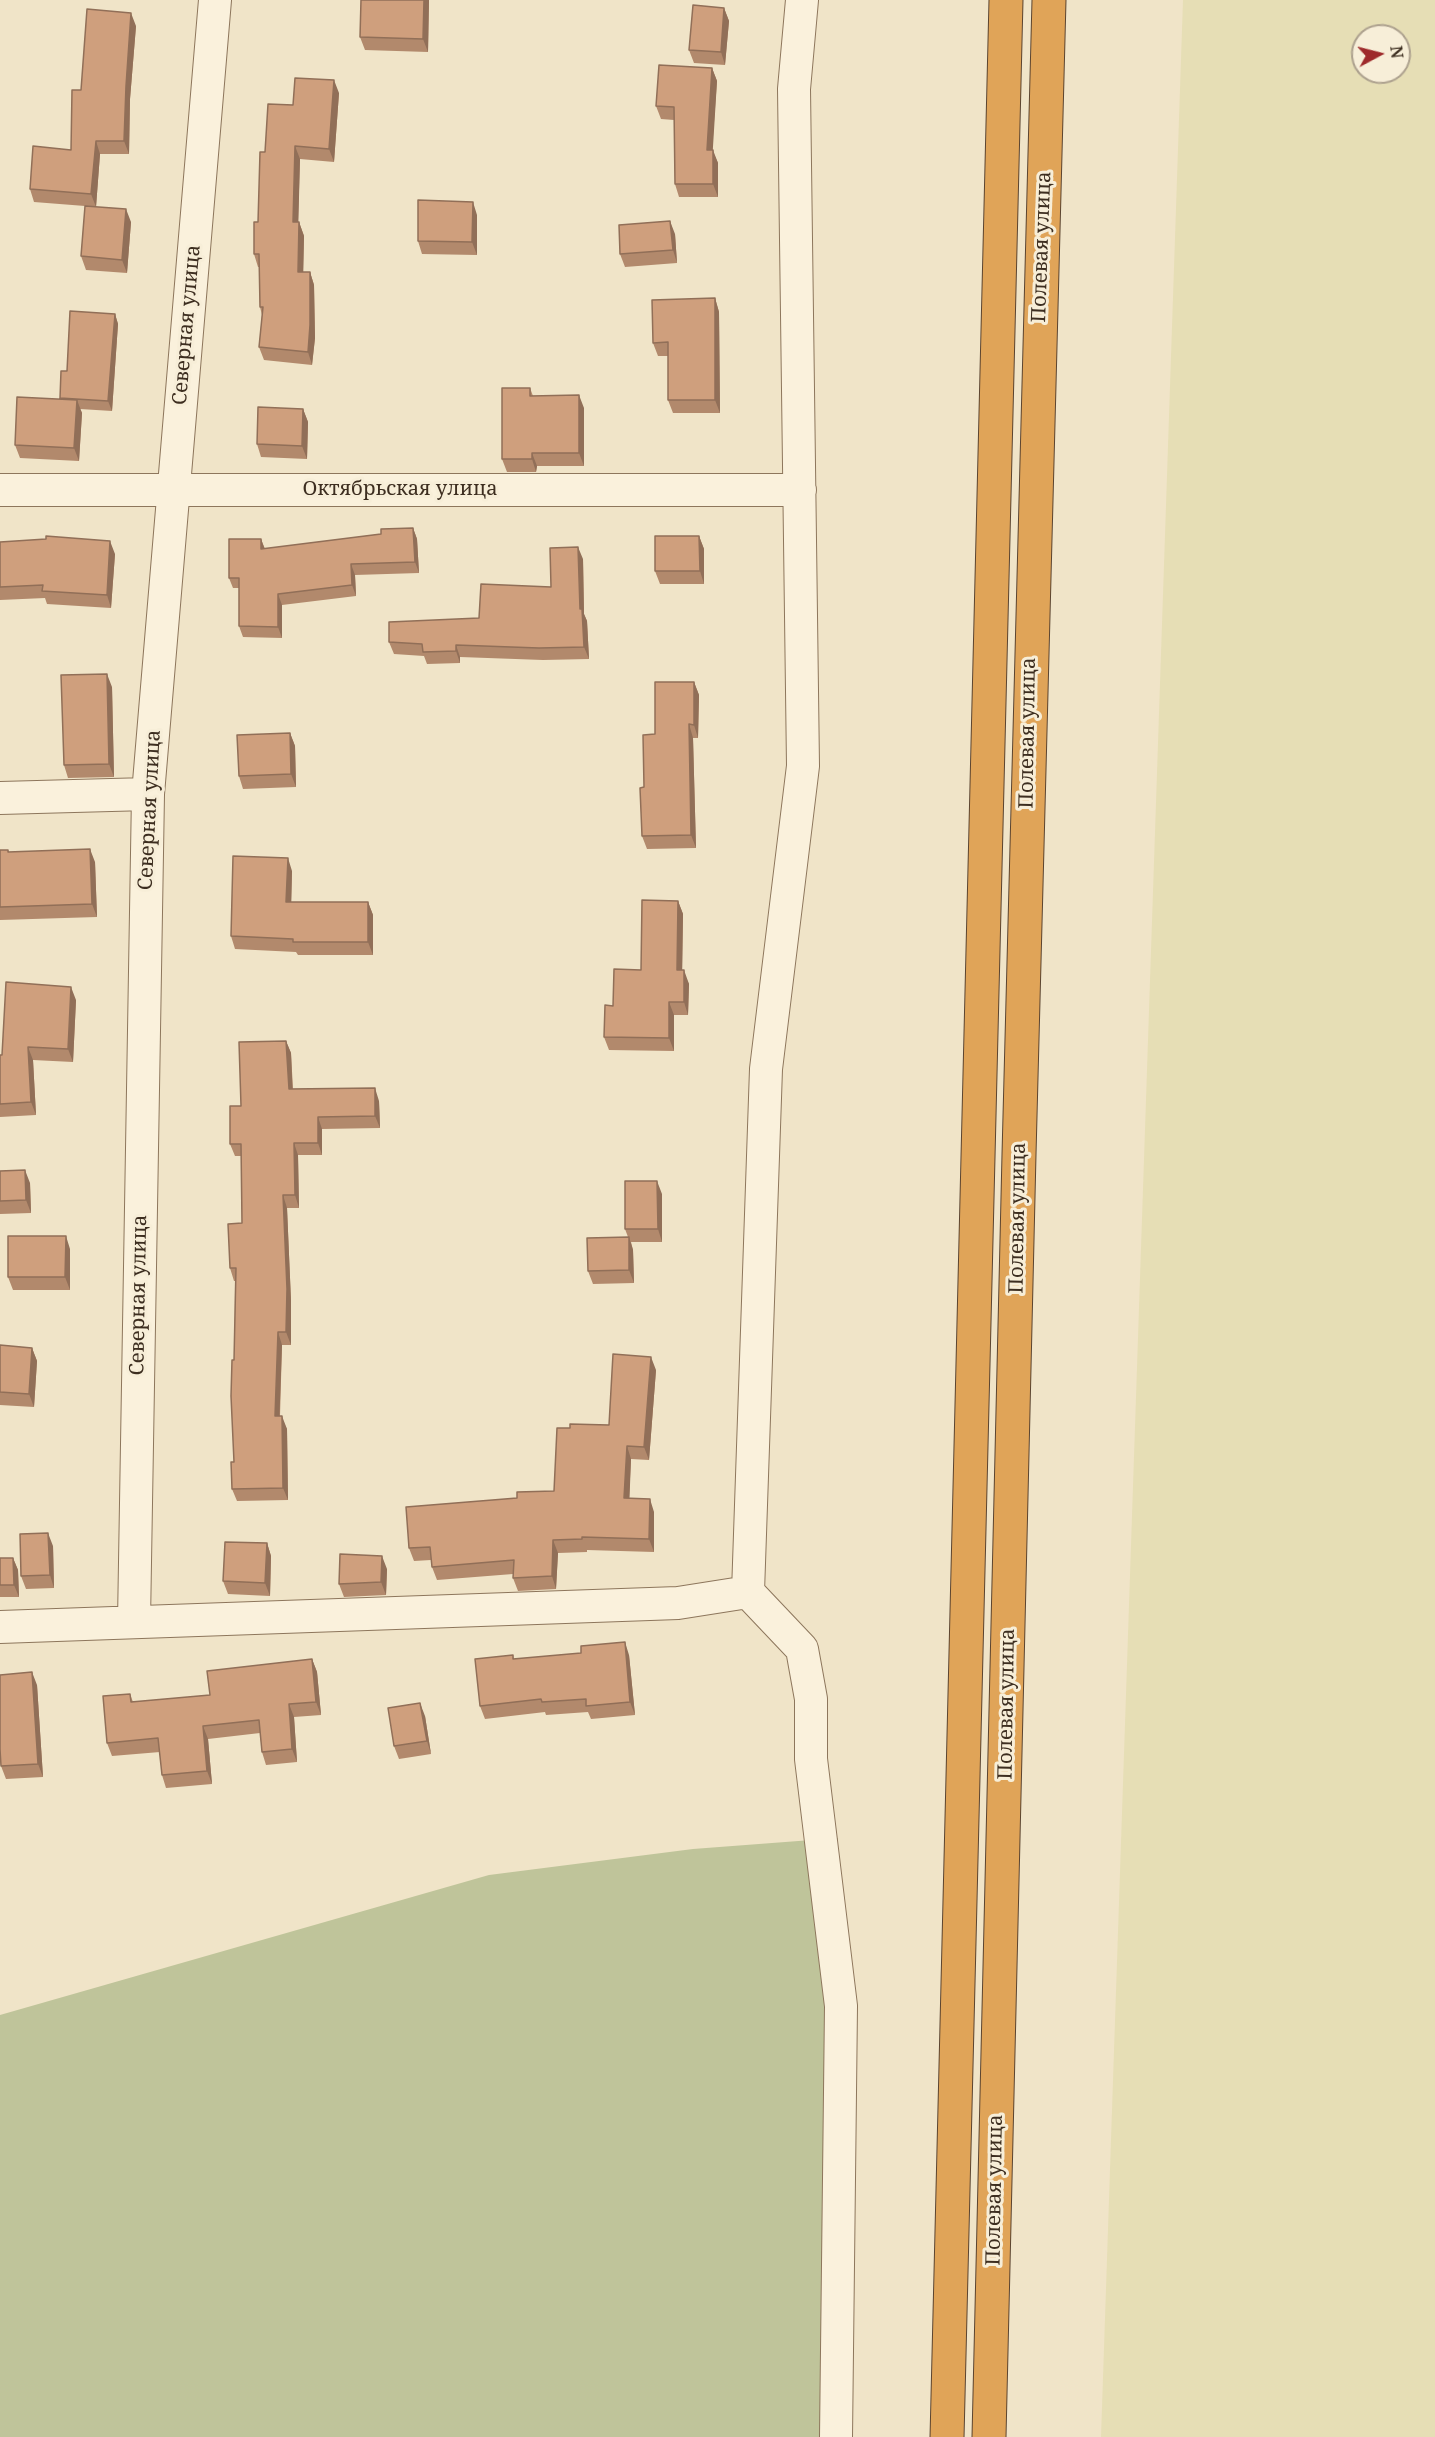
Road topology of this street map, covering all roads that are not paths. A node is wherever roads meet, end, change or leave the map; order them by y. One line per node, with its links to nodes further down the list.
1 (214, 0): 5 (street, Северная улица)
2 (802, 0): 7 (street)
3 (1006, 0): 14 (highway, Полевая улица)
4 (1049, 0): 15 (highway, Полевая улица)
5 (173, 488): 6 (street, Октябрьская улица); 7 (street, Октябрьская улица); 8 (street, Северная улица)
6 (0, 490)
7 (800, 490): 10 (street)
8 (148, 794): 9 (street); 11 (street, Северная улица)
9 (0, 798)
10 (748, 1592): 11 (street); 13 (street)
11 (134, 1622): 12 (street)
12 (0, 1627)
13 (836, 2437)
14 (946, 2437)
15 (989, 2437)

